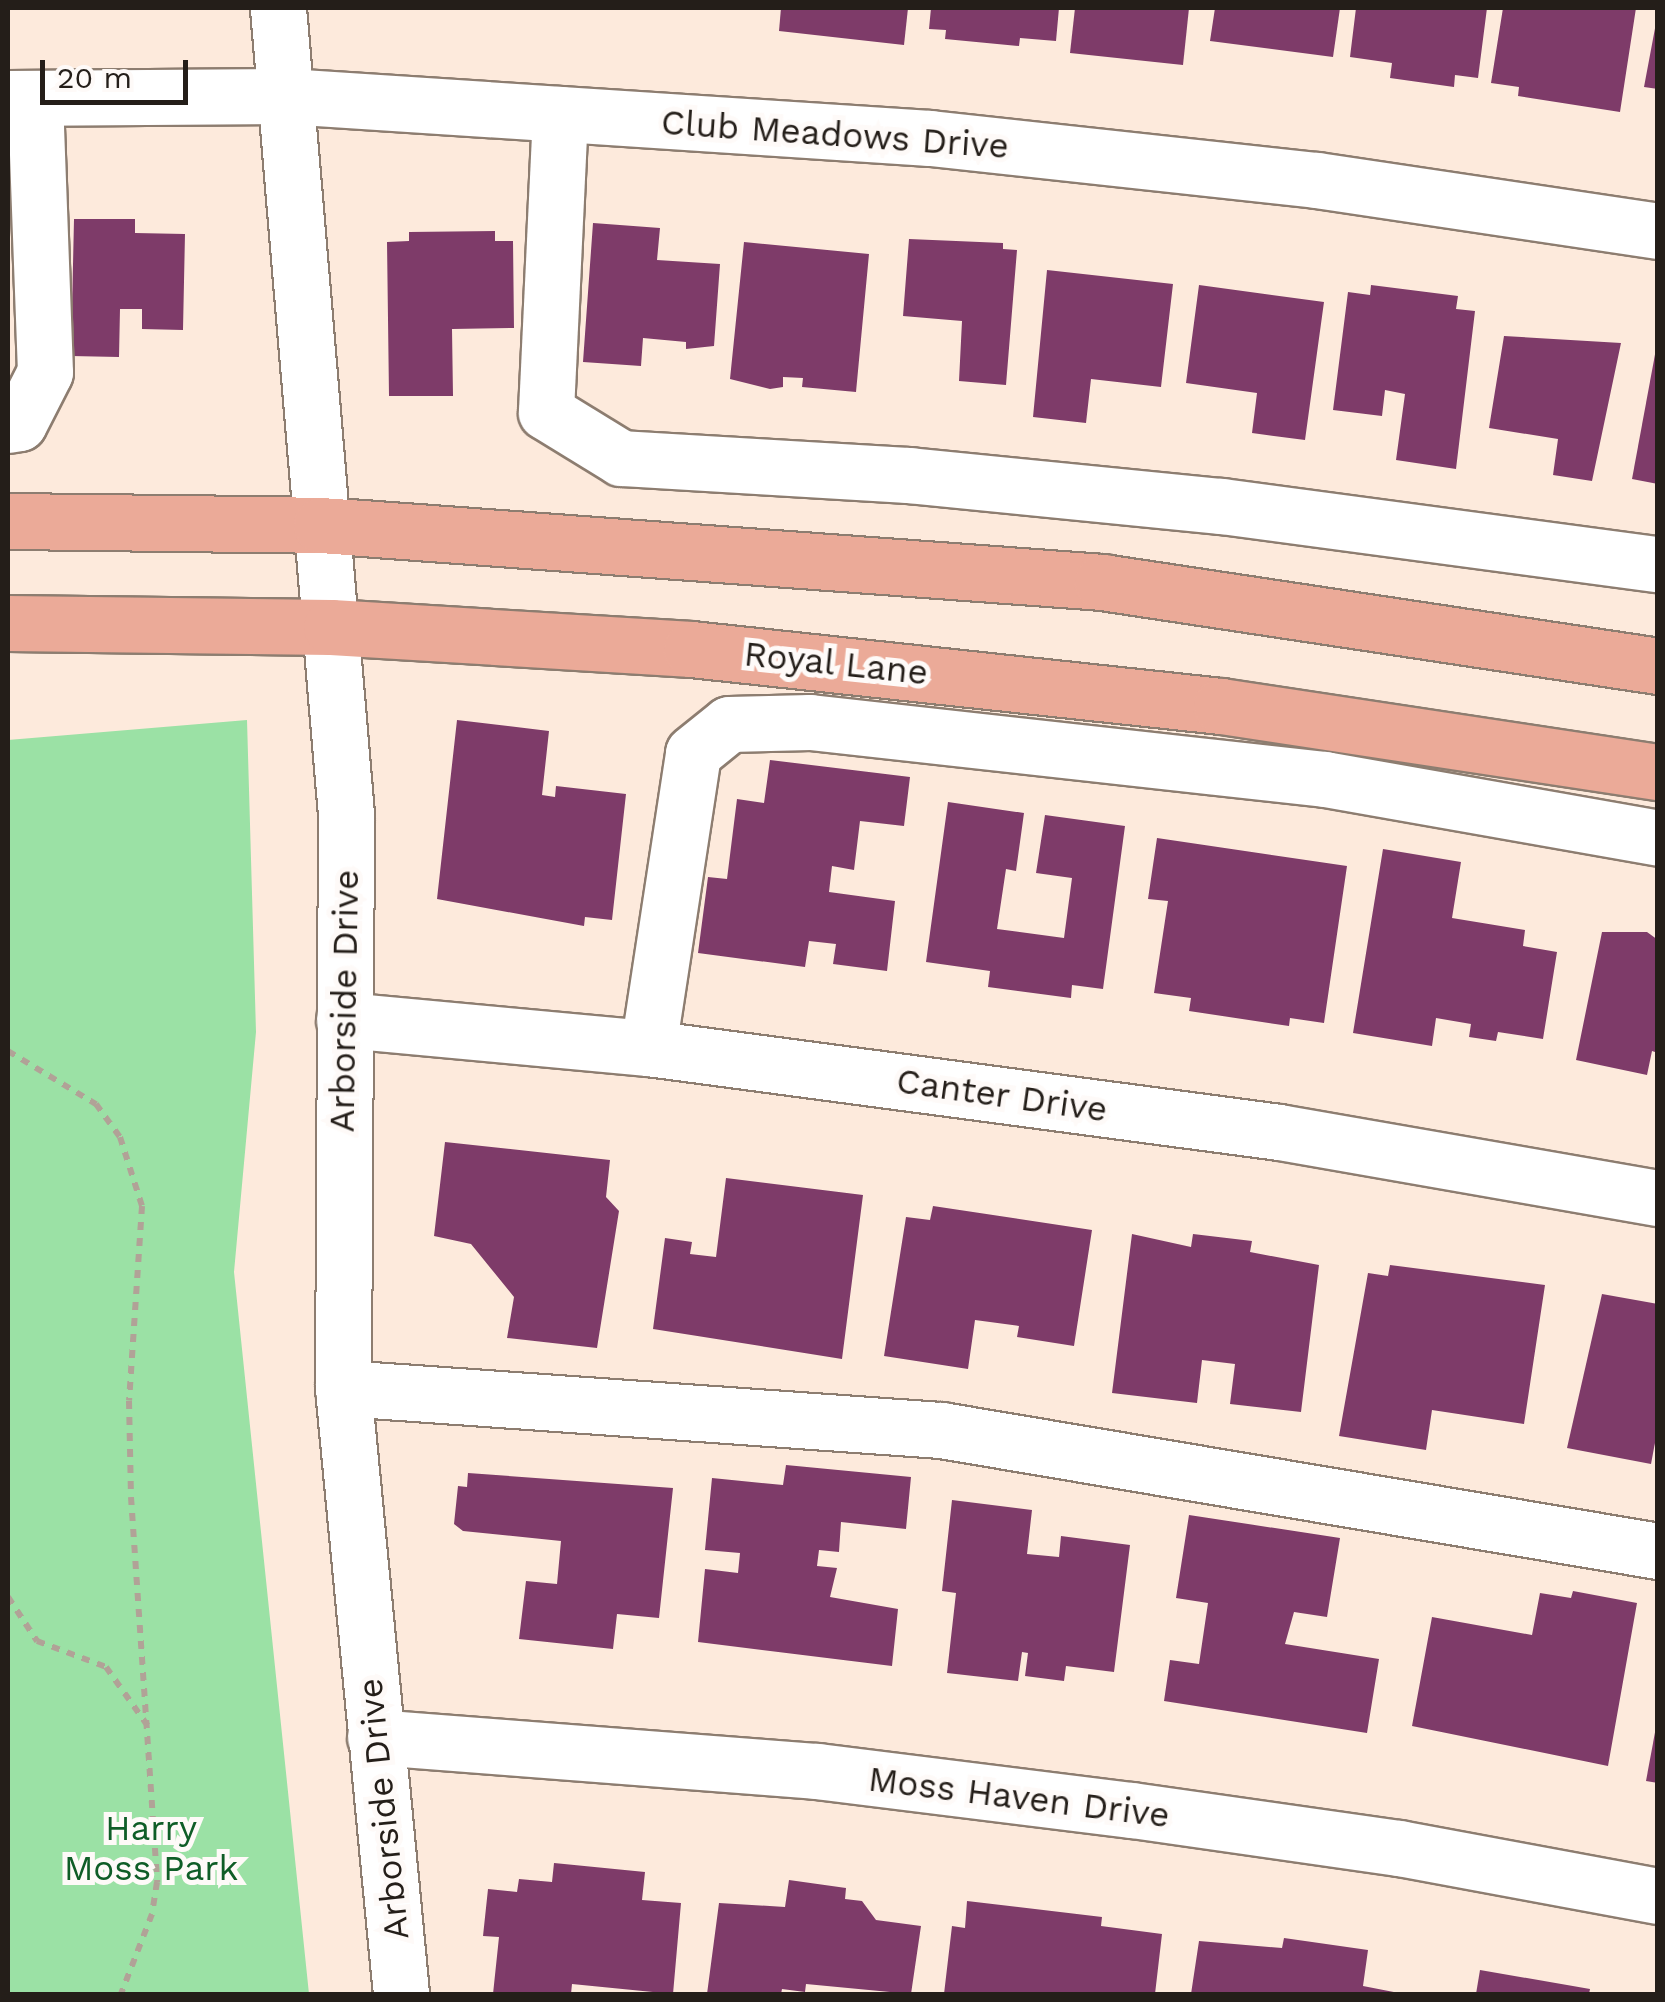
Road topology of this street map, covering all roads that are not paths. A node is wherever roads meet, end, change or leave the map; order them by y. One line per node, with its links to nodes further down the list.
1 (278, 8): 2 (street, Arborside Drive)
2 (286, 96): 3 (street, Club Meadows Drive); 4 (street, Club Meadows Drive); 8 (street, Arborside Drive)
3 (21, 98): 6 (street)
4 (560, 114): 5 (street, Club Meadows Drive); 9 (street)
5 (1658, 231)
6 (8, 426)
7 (8, 521): 8 (main road)
8 (321, 525): 11 (street, Arborside Drive); 12 (main road)
9 (1658, 564)
10 (8, 623): 11 (main road, Royal Lane)
11 (331, 627): 13 (main road, Royal Lane); 15 (street, Arborside Drive)
12 (1658, 666)
13 (1658, 772)
14 (1658, 838): 16 (street)
15 (344, 1020): 16 (street, Canter Drive); 18 (street, Arborside Drive)
16 (648, 1048): 17 (street, Canter Drive)
17 (1658, 1198)
18 (342, 1388): 19 (street); 20 (street, Arborside Drive)
19 (1658, 1551)
20 (375, 1737): 21 (street, Moss Haven Drive); 22 (street, Arborside Drive)
21 (1658, 1896)
22 (401, 1994)

